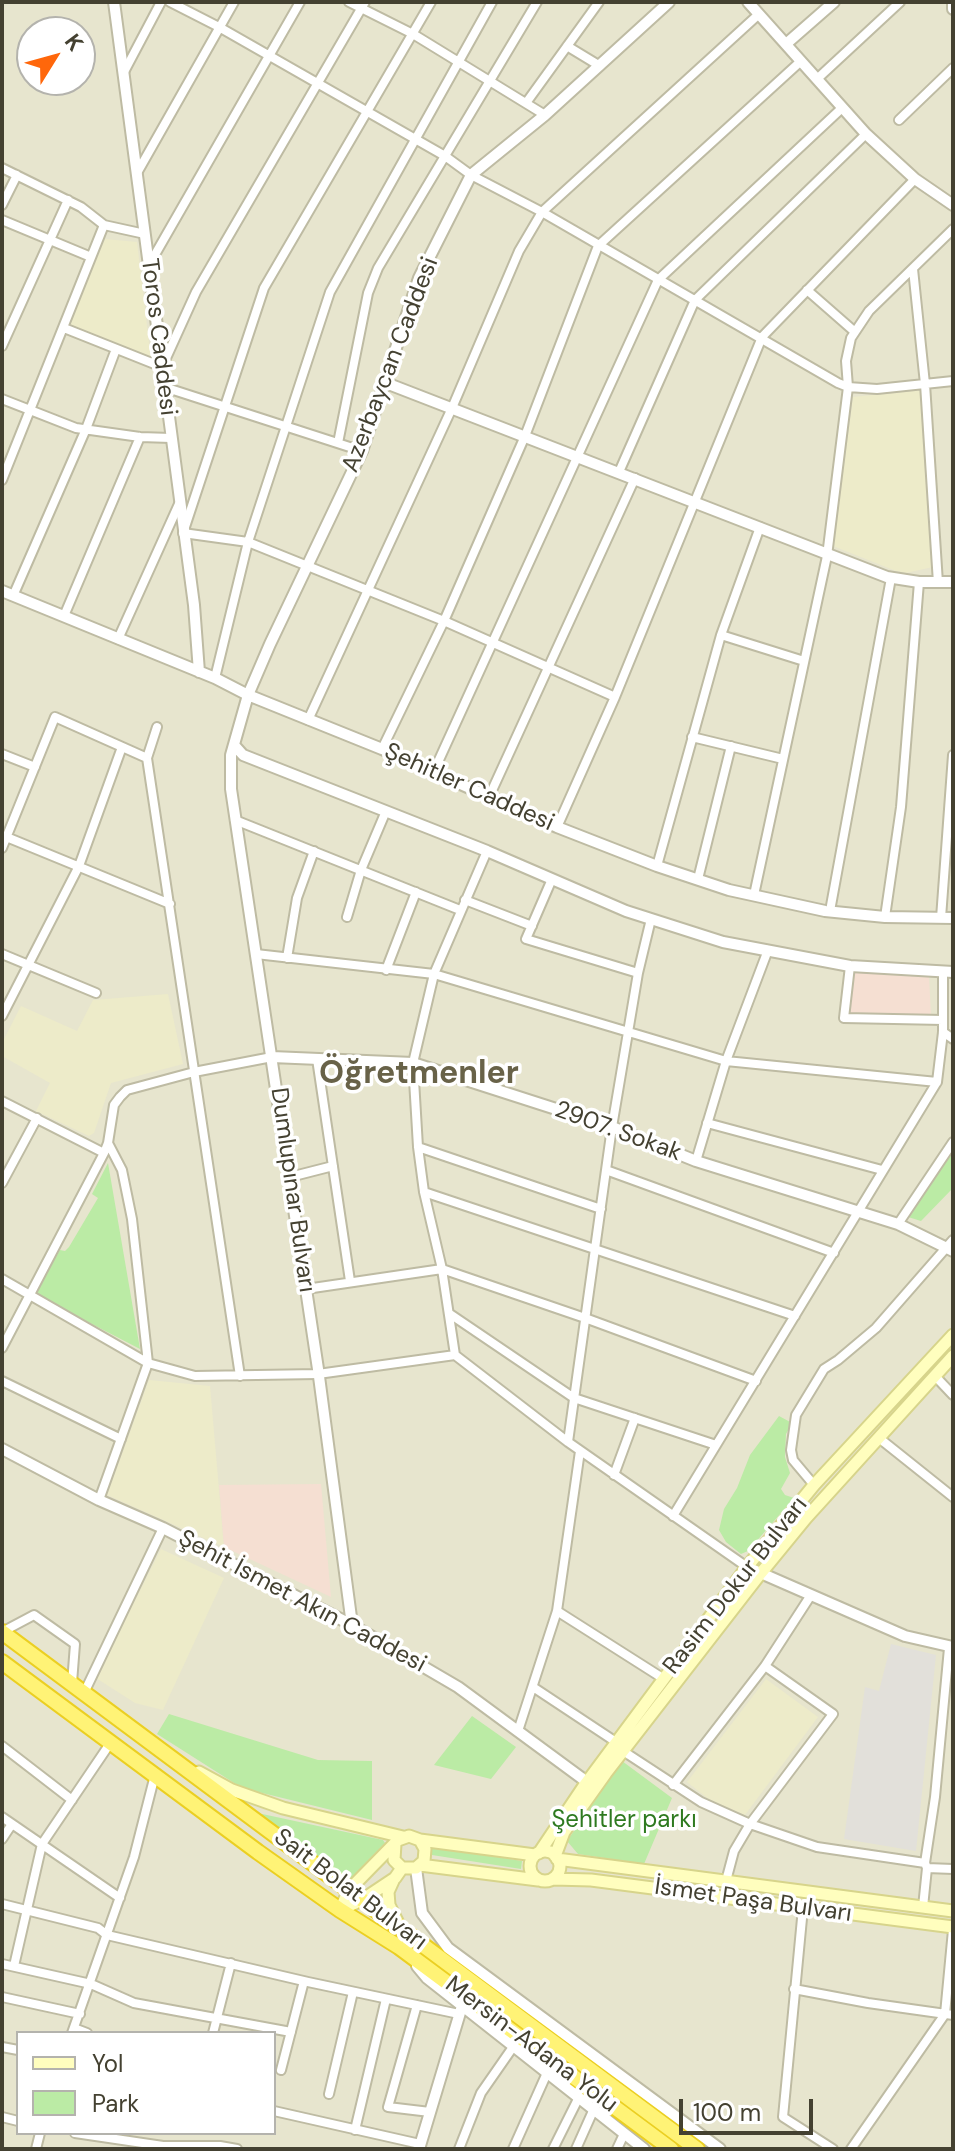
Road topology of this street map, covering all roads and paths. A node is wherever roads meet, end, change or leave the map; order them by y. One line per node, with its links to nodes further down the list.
1 (114, 2): 28 (street, Toros Caddesi)
2 (161, 2): 28 (street)
3 (170, 2): 19 (street)
4 (234, 2): 19 (street)
5 (300, 2): 23 (street)
6 (349, 2): 16 (street)
7 (431, 2): 20 (street)
8 (492, 2): 25 (street)
9 (537, 2): 30 (street)
10 (599, 2): 22 (street)
11 (669, 2): 26 (street, Azerbaycan Caddesi)
12 (748, 2): 18 (street)
13 (834, 2): 21 (street)
14 (900, 2): 29 (street)
15 (953, 2): 17 (street)
16 (364, 5): 20 (street); 31 (street)
17 (953, 9)
18 (759, 14): 21 (street); 48 (street)
19 (219, 27): 23 (street); 41 (street)
20 (413, 34): 25 (street); 34 (street)
21 (786, 44): 24 (street)
22 (567, 46): 26 (street); 32 (street)
23 (269, 56): 31 (street); 56 (street)
24 (801, 61): 29 (street); 54 (street)
25 (460, 62): 30 (street); 38 (street)
26 (600, 66): 35 (street, Azerbaycan Caddesi)
27 (953, 68): 36 (street)
28 (123, 73): 41 (street, Toros Caddesi)
29 (817, 79): 33 (street)
30 (492, 81): 32 (street); 39 (street)
31 (318, 84): 34 (street); 66 (street)
32 (526, 103): 35 (street)
33 (842, 108): 37 (street); 58 (street)
34 (368, 112): 38 (street); 73 (street)
35 (545, 115): 43 (street, Azerbaycan Caddesi)
36 (899, 120)
37 (866, 134): 44 (street); 60 (street)
38 (415, 139): 39 (street); 76 (street)
39 (445, 156): 43 (street); 81 (street)
40 (2, 168): 42 (street)
41 (137, 173): 52 (street, Toros Caddesi)
42 (17, 175): 45 (street); 46 (street)
43 (471, 175): 48 (street); 68 (street, Azerbaycan Caddesi)
44 (915, 179): 47 (street); 59 (street)
45 (68, 200): 50 (street); 53 (street)
46 (2, 205)
47 (953, 205)
48 (542, 212): 54 (street); 74 (street)
49 (2, 220): 53 (street)
50 (104, 225): 52 (street); 55 (street)
51 (953, 229): 57 (street)
52 (145, 234): 56 (street, Toros Caddesi)
53 (48, 240): 55 (street); 64 (street)
54 (598, 246): 58 (street); 78 (street)
55 (91, 257): 61 (street)
56 (149, 265): 66 (street, Toros Caddesi)
57 (913, 269): 62 (street); 69 (street)
58 (658, 280): 60 (street); 83 (street)
59 (807, 290): 62 (street); 63 (street)
60 (695, 300): 63 (street); 84 (street)
61 (64, 328): 65 (street); 75 (street)
62 (855, 332): 71 (street)
63 (762, 337): 71 (street); 87 (street)
64 (2, 346)
65 (116, 349): 66 (street); 77 (street)
66 (162, 367): 70 (street, Toros Caddesi)
67 (953, 381): 69 (street)
68 (386, 383): 74 (street); 82 (street, Azerbaycan Caddesi)
69 (925, 384): 71 (street); 97 (street)
70 (164, 387): 73 (street); 80 (street, Toros Caddesi)
71 (848, 387): 92 (street)
72 (2, 399): 75 (street)
73 (223, 406): 76 (street); 90 (street)
74 (452, 408): 78 (street); 99 (street)
75 (28, 410): 77 (street); 86 (street)
76 (285, 425): 81 (street); 91 (street)
77 (86, 429): 79 (street); 100 (street)
78 (525, 436): 83 (street); 102 (street)
79 (140, 437): 80 (street); 101 (street)
80 (171, 438): 88 (street, Toros Caddesi)
81 (338, 443): 82 (street)
82 (362, 451): 93 (street, Azerbaycan Caddesi)
83 (579, 457): 84 (street); 105 (street)
84 (619, 472): 85 (street)
85 (635, 478): 87 (street); 107 (street)
86 (2, 480)
87 (694, 501): 89 (street); 111 (street)
88 (179, 504): 90 (street, Toros Caddesi); 104 (street)
89 (760, 527): 92 (street); 103 (street)
90 (183, 533): 91 (street); 108 (street, Toros Caddesi)
91 (248, 542): 93 (street); 109 (street)
92 (827, 556): 94 (street); 106 (street)
93 (306, 567): 99 (street); 110 (street, Azerbaycan Caddesi)
94 (891, 578): 95 (street); 143 (street)
95 (919, 582): 97 (street); 145 (street)
96 (953, 582): 97 (street)
97 (938, 583)
98 (2, 591): 100 (street, Şehitler Caddesi)
99 (369, 591): 102 (street); 112 (street)
100 (13, 596): 101 (street, Şehitler Caddesi)
101 (64, 616): 104 (street, Şehitler Caddesi)
102 (444, 621): 105 (street); 117 (street)
103 (721, 635): 106 (street); 114 (street)
104 (118, 639): 108 (street, Şehitler Caddesi)
105 (493, 644): 107 (street); 124 (street)
106 (804, 661): 122 (street)
107 (549, 668): 111 (street); 125 (street)
108 (199, 672): 109 (street, Şehitler Caddesi)
109 (215, 678): 110 (street, Şehitler Caddesi)
110 (248, 695): 112 (street, Şehitler Caddesi); 118 (street, Azerbaycan Caddesi)
111 (615, 697): 128 (street)
112 (308, 720): 117 (street, Şehitler Caddesi)
113 (157, 727): 121 (street)
114 (692, 737): 115 (street); 134 (street)
115 (731, 746): 122 (street); 137 (street)
116 (122, 747): 121 (street); 123 (street); 133 (street)
117 (382, 749): 124 (street, Şehitler Caddesi)
118 (232, 750): 126 (street); 127 (street, Dumlupınar Bulvarı)
119 (2, 754): 123 (street)
120 (953, 755): 146 (street)
121 (147, 758): 141 (street)
122 (783, 759): 139 (street)
123 (35, 767): 129 (street)
124 (433, 773): 125 (street, Şehitler Caddesi)
125 (489, 797): 128 (street, Şehitler Caddesi)
126 (386, 811): 132 (street); 135 (street)
127 (235, 820): 131 (street); 152 (street, Dumlupınar Bulvarı)
128 (557, 827): 134 (street, Şehitler Caddesi)
129 (4, 836): 130 (street); 133 (street)
130 (2, 848)
131 (314, 851): 135 (street); 153 (street)
132 (487, 851): 136 (street); 140 (street)
133 (79, 866): 141 (street); 154 (street)
134 (657, 866): 137 (street, Şehitler Caddesi)
135 (361, 870): 138 (street); 144 (street)
136 (552, 879): 148 (street); 149 (street)
137 (698, 879): 139 (street, Şehitler Caddesi)
138 (416, 892): 142 (street); 156 (street)
139 (754, 895): 143 (street, Şehitler Caddesi)
140 (465, 900): 142 (street); 149 (street)
141 (170, 904): 170 (street)
142 (460, 910): 159 (street)
143 (830, 911): 145 (street, Şehitler Caddesi)
144 (347, 917)
145 (885, 917): 146 (street, Şehitler Caddesi)
146 (941, 918): 147 (street, Şehitler Caddesi)
147 (953, 918)
148 (651, 919): 150 (street); 158 (street)
149 (532, 926): 158 (street)
150 (768, 950): 155 (street); 168 (street)
151 (2, 954): 154 (street)
152 (256, 954): 153 (street); 166 (street, Dumlupınar Bulvarı)
153 (287, 958): 156 (street)
154 (29, 966): 160 (street); 161 (street)
155 (850, 966): 157 (street); 162 (street)
156 (386, 970): 159 (street)
157 (948, 972): 162 (street)
158 (638, 973): 164 (street)
159 (434, 974): 164 (street); 169 (street)
160 (96, 993)
161 (2, 1016)
162 (943, 1020): 163 (street)
163 (943, 1032): 165 (street); 171 (street)
164 (629, 1033): 168 (street); 175 (street)
165 (953, 1039)
166 (272, 1057): 167 (street, 2907. Sokak); 170 (street); 184 (street, Dumlupınar Bulvarı)
167 (317, 1059): 169 (street, 2907. Sokak); 181 (street)
168 (726, 1061): 171 (street); 174 (street)
169 (413, 1063): 175 (street, 2907. Sokak); 178 (street)
170 (194, 1072): 177 (street); 207 (street)
171 (937, 1082): 183 (street)
172 (2, 1101): 173 (street)
173 (37, 1118): 179 (street); 185 (street)
174 (707, 1123): 180 (street); 183 (street)
175 (612, 1127): 180 (street, 2907. Sokak); 182 (street)
176 (953, 1142): 189 (street)
177 (108, 1143): 179 (street); 205 (street)
178 (418, 1147): 186 (street); 187 (street)
179 (104, 1153): 197 (street)
180 (696, 1161): 188 (street, 2907. Sokak)
181 (333, 1166): 184 (street); 195 (street)
182 (606, 1170): 187 (street); 192 (street)
183 (882, 1170): 188 (street)
184 (290, 1177): 196 (street, Dumlupınar Bulvarı)
185 (2, 1183)
186 (424, 1192): 191 (street); 193 (street)
187 (601, 1209): 191 (street)
188 (859, 1212): 189 (street, 2907. Sokak); 192 (street)
189 (898, 1224): 190 (street, 2907. Sokak)
190 (951, 1246): 221 (street)
191 (595, 1249): 199 (street); 200 (street)
192 (834, 1253): 199 (street)
193 (442, 1269): 195 (street); 198 (street); 200 (street)
194 (2, 1279): 197 (street)
195 (350, 1281): 196 (street)
196 (306, 1289): 206 (street, Dumlupınar Bulvarı)
197 (30, 1296): 202 (street); 205 (street)
198 (450, 1314): 203 (street); 212 (street)
199 (795, 1316): 210 (street)
200 (585, 1318): 210 (street); 212 (street)
201 (953, 1335): 221 (main road, Rasim Dokur Bulvarı)
202 (2, 1348)
203 (455, 1355): 206 (street); 216 (street)
204 (953, 1356): 208 (main road)
205 (148, 1363): 207 (street); 215 (street)
206 (318, 1374): 207 (street); 230 (street, Dumlupınar Bulvarı)
207 (240, 1376)
208 (935, 1376): 211 (street); 214 (main road)
209 (2, 1381): 215 (street)
210 (756, 1381): 217 (street)
211 (953, 1395)
212 (574, 1398): 213 (street); 216 (street)
213 (635, 1418): 217 (street); 220 (street)
214 (879, 1438): 222 (street); 227 (main road)
215 (121, 1439): 223 (street)
216 (568, 1442): 219 (street)
217 (716, 1445): 224 (street)
218 (2, 1449): 223 (street, Şehit İsmet Akın Caddesi)
219 (580, 1451): 220 (street); 229 (street)
220 (614, 1475): 224 (street)
221 (814, 1485): 226 (main road, Rasim Dokur Bulvarı)
222 (953, 1497)
223 (99, 1500): 225 (street, Şehit İsmet Akın Caddesi)
224 (673, 1516): 226 (street)
225 (163, 1528): 230 (street, Şehit İsmet Akın Caddesi); 237 (street)
226 (747, 1567): 227 (street); 235 (main road, Rasim Dokur Bulvarı)
227 (761, 1573): 228 (street); 240 (main road)
228 (811, 1595): 232 (street); 234 (street)
229 (557, 1611): 235 (street); 236 (street)
230 (352, 1625): 238 (street, Şehit İsmet Akın Caddesi)
231 (2, 1632): 237 (highway, Sait Bolat Bulvarı); 237 (street)
232 (951, 1647): 256 (street)
233 (3, 1665): 239 (highway, Mersin-Adana Yolu)
234 (765, 1666): 245 (street); 249 (street)
235 (664, 1679): 240 (main road, Rasim Dokur Bulvarı)
236 (533, 1687): 238 (street); 240 (street)
237 (78, 1688): 242 (highway, Sait Bolat Bulvarı)
238 (518, 1731): 244 (street, Şehit İsmet Akın Caddesi)
239 (111, 1742): 243 (highway, Mersin-Adana Yolu); 246 (street)
240 (620, 1747): 244 (main road, Rasim Dokur Bulvarı); 245 (street); 255 (main road)
241 (4, 1751): 246 (street)
242 (167, 1754): 251 (main road); 263 (highway, Sait Bolat Bulvarı)
243 (156, 1774): 264 (street); 270 (highway, Mersin-Adana Yolu)
244 (587, 1782): 254 (main road, Rasim Dokur Bulvarı)
245 (673, 1785): 249 (street)
246 (72, 1800): 253 (street)
247 (2, 1817): 248 (street)
248 (12, 1824): 250 (street); 253 (street)
249 (750, 1824): 256 (street); 262 (street)
250 (2, 1839)
251 (399, 1840): 252 (main road); 259 (main road); 263 (main road)
252 (420, 1840): 254 (main road); 257 (main road)
253 (42, 1844): 264 (street); 269 (street)
254 (537, 1854): 255 (main road); 261 (main road)
255 (556, 1858): 260 (main road); 262 (main road, İsmet Paşa Bulvarı)
256 (926, 1866): 258 (street); 267 (street)
257 (418, 1867): 259 (main road); 261 (main road); 316 (street)
258 (953, 1869)
259 (399, 1873): 265 (main road); 272 (main road)
260 (553, 1879): 261 (main road); 268 (main road, İsmet Paşa Bulvarı)
261 (538, 1880)
262 (726, 1881): 267 (main road, İsmet Paşa Bulvarı)
263 (349, 1890): 265 (highway, Sait Bolat Bulvarı); 270 (main road)
264 (120, 1898): 274 (street)
265 (362, 1900): 270 (main road); 272 (highway, Sait Bolat Bulvarı)
266 (2, 1904): 269 (street)
267 (923, 1907): 271 (main road, İsmet Paşa Bulvarı)
268 (803, 1908): 273 (main road, İsmet Paşa Bulvarı); 281 (street)
269 (27, 1909): 274 (street); 278 (street)
270 (340, 1910): 275 (highway, Mersin-Adana Yolu)
271 (953, 1911)
272 (401, 1928): 315 (highway, Sait Bolat Bulvarı)
273 (953, 1928): 288 (street)
274 (107, 1935): 276 (street); 280 (street)
275 (399, 1947): 286 (street); 314 (highway, Mersin-Adana Yolu)
276 (231, 1963): 279 (street); 289 (street)
277 (2, 1964): 278 (street)
278 (14, 1966): 280 (street)
279 (304, 1981): 282 (street); 292 (street)
280 (91, 1984): 287 (street); 289 (street)
281 (794, 1989): 288 (street); 317 (street)
282 (353, 1992): 284 (street); 296 (street)
283 (2, 1997): 287 (street)
284 (386, 1999): 285 (street); 301 (street)
285 (417, 2005): 286 (street); 300 (street)
286 (460, 2010): 293 (street); 300 (street)
287 (80, 2014): 290 (street)
288 (949, 2014): 318 (street)
289 (217, 2020): 291 (street); 292 (street)
290 (73, 2031)
291 (214, 2031)
292 (291, 2032): 294 (street)
293 (513, 2047): 295 (street); 308 (street)
294 (281, 2070)
295 (547, 2073): 297 (street); 309 (street)
296 (329, 2094)
297 (578, 2099): 299 (street); 310 (street)
298 (276, 2111): 301 (street)
299 (593, 2111): 302 (street); 311 (street)
300 (430, 2112): 306 (street)
301 (355, 2130): 306 (street)
302 (624, 2134): 312 (street); 313 (street)
303 (100, 2135): 304 (street)
304 (125, 2137): 305 (street)
305 (184, 2147): 307 (street)
306 (420, 2147)
307 (237, 2149)
308 (459, 2149)
309 (513, 2149)
310 (553, 2149)
311 (576, 2149)
312 (617, 2149)
313 (644, 2149)
314 (671, 2149)
315 (697, 2149)
316 (720, 2149)
317 (833, 2149)
318 (851, 2149)

